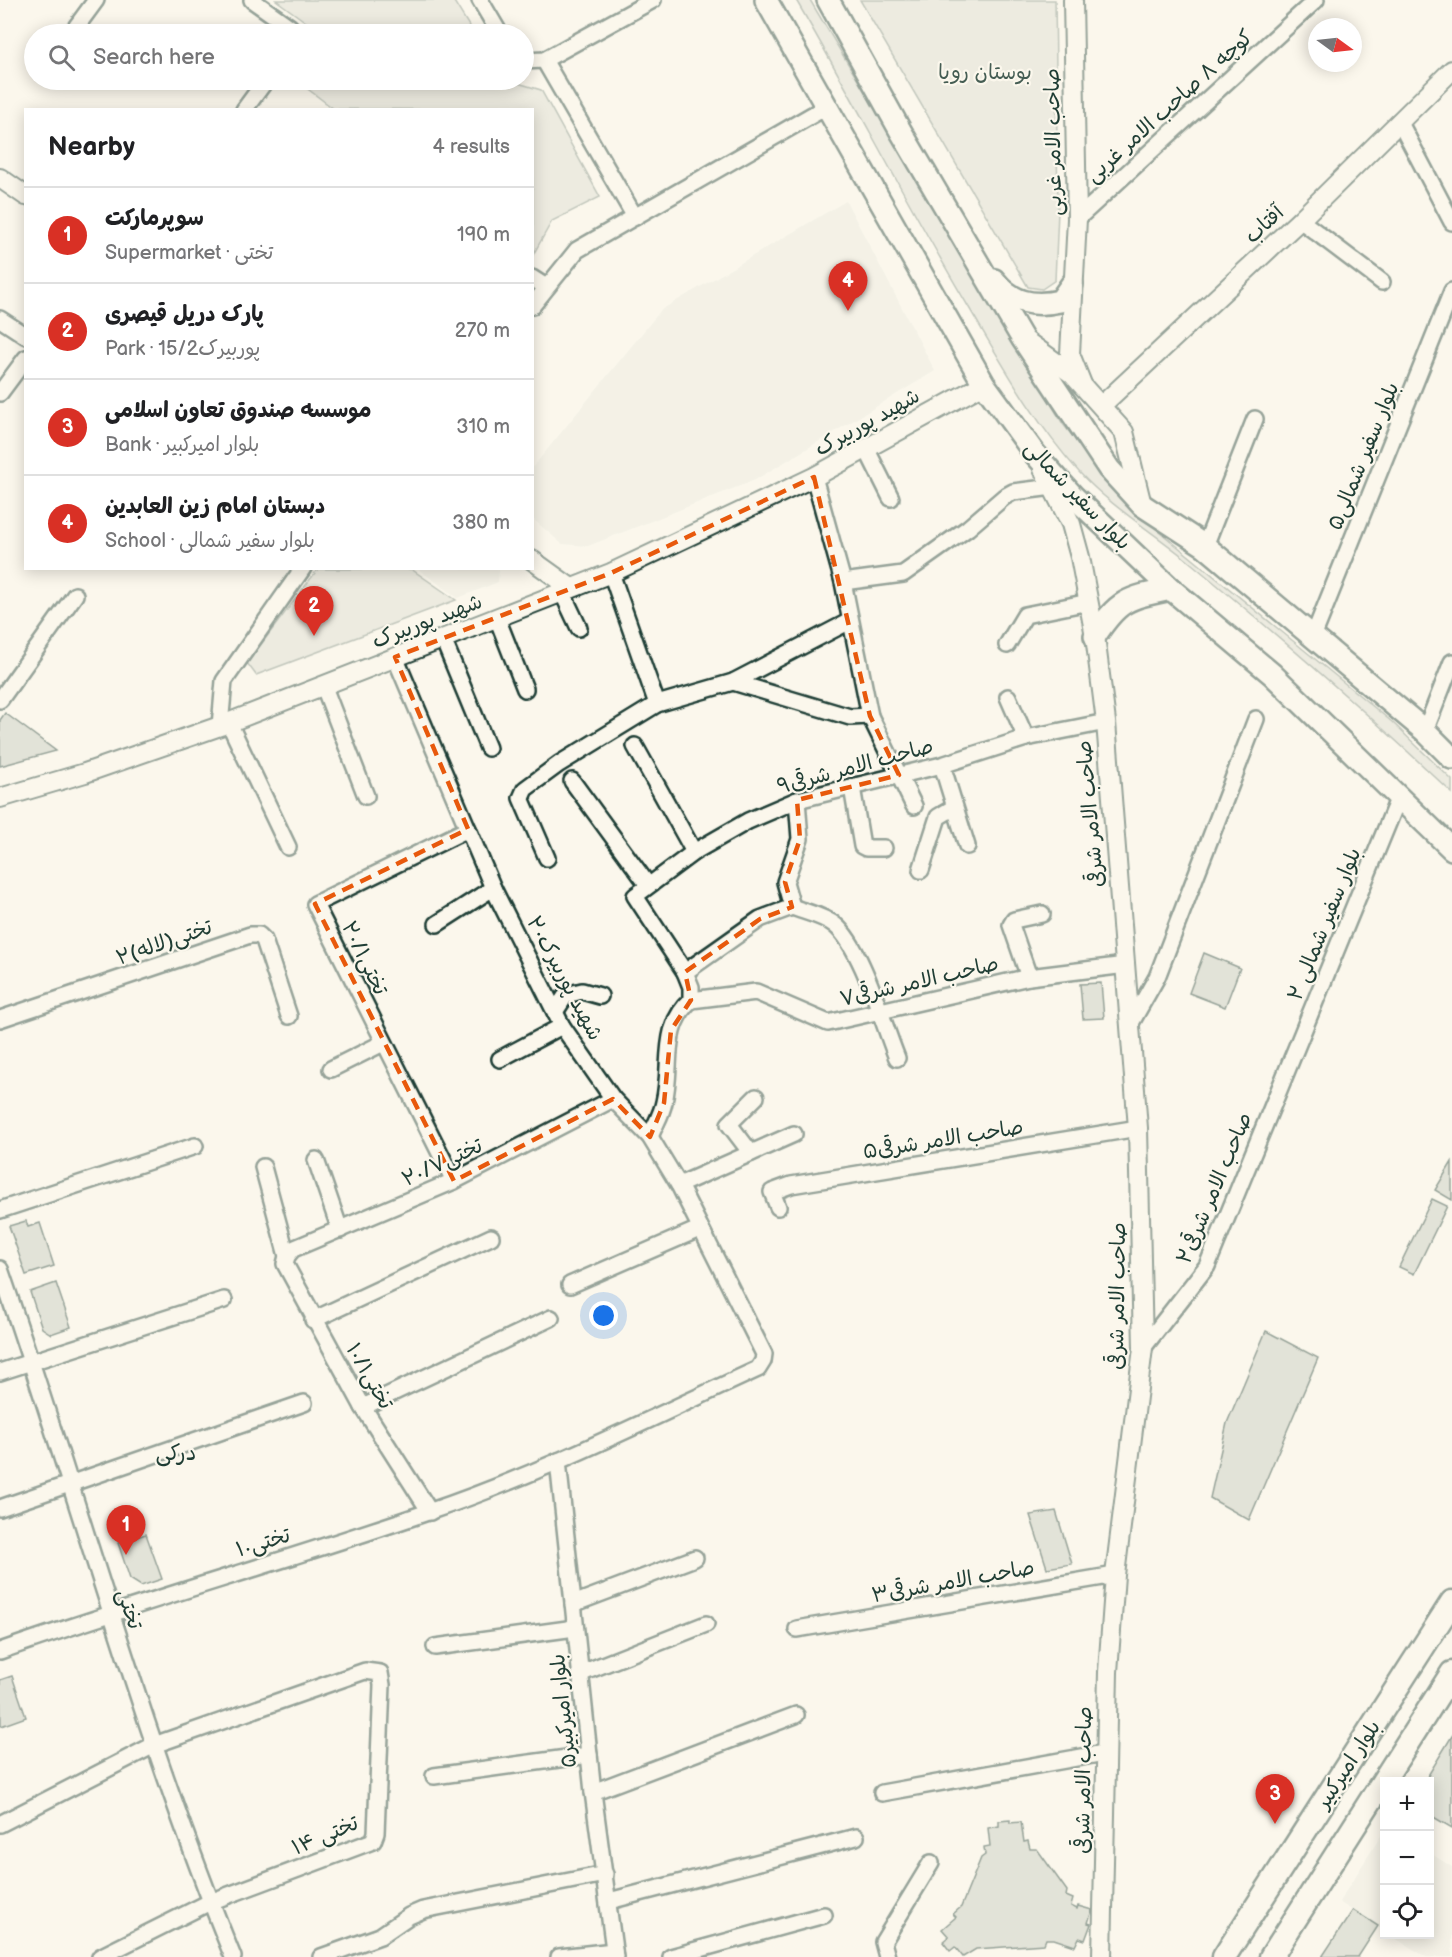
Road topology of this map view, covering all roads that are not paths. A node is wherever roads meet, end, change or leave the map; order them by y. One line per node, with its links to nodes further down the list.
1 (96, 0): 9 (street)
2 (252, 0): 10 (street)
3 (480, 0): 11 (street)
4 (653, 0): 13 (street)
5 (766, 0): 16 (main road, بلوار سفیر شمالی)
6 (828, 0): 25 (main road, بلوار سفیر شمالی)
7 (1073, 0): 22 (street, صاحب الامر غربی)
8 (1316, 0): 22 (street, کوچه ۸ صاحب الامر غربی)
9 (78, 24)
10 (286, 24)
11 (494, 24)
12 (534, 60): 13 (street)
13 (544, 60): 21 (street)
14 (1452, 70): 18 (street, آفتاب)
15 (259, 90): 17 (street)
16 (826, 107): 21 (street); 36 (main road, بلوار سفیر شمالی)
17 (245, 108)
18 (1399, 121): 23 (street, آفتاب); 24 (street)
19 (0, 178): 20 (street)
20 (24, 195)
21 (634, 217): 29 (street)
22 (1077, 219): 28 (street, صاحب الامر غربی)
23 (1300, 220): 27 (street); 39 (street, آفتاب)
24 (1452, 222)
25 (968, 248): 28 (main road); 34 (main road, بلوار سفیر شمالی)
26 (534, 279): 29 (street)
27 (1382, 282)
28 (1072, 284): 37 (street, صاحب الامر غربی)
29 (546, 287): 31 (street)
30 (1452, 291): 60 (street, بلوار سفیر شمالی۵)
31 (534, 303)
32 (0, 319): 33 (street)
33 (24, 335)
34 (1022, 338): 37 (street); 46 (main road, بلوار سفیر شمالی)
35 (24, 361): 38 (street)
36 (984, 384): 41 (street, شهید پوربیرک); 42 (main road, بلوار سفیر شمالی)
37 (1082, 384): 39 (street)
38 (0, 393)
39 (1101, 405): 46 (street)
40 (1255, 420): 47 (street)
41 (866, 448): 43 (street, شهید پوربیرک); 45 (street)
42 (1035, 454): 44 (street, صاحب الامر شرقی); 52 (main road, بلوار سفیر شمالی)
43 (814, 477): 50 (street, شهید پوربیرک); 51 (street)
44 (1053, 488): 51 (street); 55 (street, صاحب الامر شرقی)
45 (891, 498)
46 (1142, 505): 47 (main road, بلوار سفیر شمالی)
47 (1205, 546): 60 (main road, بلوار سفیر شمالی)
48 (534, 562): 53 (street)
49 (302, 570): 74 (street)
50 (611, 573): 53 (street, شهید پوربیرک); 70 (street)
51 (843, 582): 57 (street)
52 (1171, 589): 59 (main road); 86 (main road, بلوار سفیر شمالی)
53 (567, 590): 56 (street, شهید پوربیرک); 58 (street)
54 (75, 595): 69 (street)
55 (1089, 602): 59 (street, صاحب الامر شرقی); 62 (street)
56 (497, 618): 61 (street, شهید پوربیرک); 67 (street)
57 (850, 621): 65 (street); 71 (street)
58 (579, 628)
59 (1095, 636): 73 (street, صاحب الامر شرقی)
60 (1313, 637): 75 (main road, بلوار سفیر شمالی)
61 (443, 639): 63 (street, شهید پوربیرک); 78 (street)
62 (1007, 645)
63 (395, 657): 66 (street, شهید پوربیرک); 90 (street, شهید پوربیرک۲۰)
64 (1452, 662): 75 (street)
65 (733, 682): 70 (street); 71 (street)
66 (324, 687): 74 (street, شهید پوربیرک); 84 (street)
67 (525, 689)
68 (1008, 697): 76 (street)
69 (0, 700)
70 (657, 704): 96 (street)
71 (870, 716): 81 (street)
72 (1257, 719): 112 (street)
73 (1106, 722): 76 (street, صاحب الامر شرقی۹); 103 (street, صاحب الامر شرقی)
74 (225, 725): 85 (street, شهید پوربیرک); 92 (street)
75 (1425, 731): 79 (main road, بلوار سفیر شمالی)
76 (1026, 738): 80 (street, صاحب الامر شرقی۹)
77 (635, 746): 95 (street)
78 (488, 748)
79 (1452, 758)
80 (942, 765): 81 (street, صاحب الامر شرقی۹); 89 (street)
81 (899, 775): 83 (street, صاحب الامر شرقی۹); 88 (street)
82 (572, 781): 98 (street)
83 (852, 787): 87 (street, صاحب الامر شرقی۹); 93 (street)
84 (366, 796)
85 (0, 798)
86 (1398, 799): 94 (main road, بلوار سفیر شمالی); 117 (street, بلوار سفیر شمالی ۲)
87 (797, 800): 95 (street, صاحب الامر شرقی۹); 100 (street)
88 (914, 806)
89 (953, 808): 91 (street); 97 (street)
90 (468, 829): 99 (street, شهید پوربیرک۲۰); 114 (street, تختی۲۰/۱)
91 (967, 846)
92 (288, 847)
93 (884, 848)
94 (1452, 849)
95 (694, 852): 98 (street, صاحب الامر شرقی۹)
96 (547, 858)
97 (921, 870)
98 (648, 885): 104 (street, صاحب الامر شرقی۹)
99 (494, 888): 102 (street); 109 (street, شهید پوربیرک۲۰)
100 (792, 908): 104 (street); 108 (street)
101 (1042, 914): 105 (street)
102 (437, 924)
103 (1126, 964): 105 (street, صاحب الامر شرقی۷); 112 (street, صاحب الامر شرقی)
104 (685, 972): 107 (street)
105 (1029, 977): 108 (street, صاحب الامر شرقی۷)
106 (600, 996): 109 (street)
107 (691, 1000): 108 (street, صاحب الامر شرقی۷); 123 (street)
108 (877, 1011): 115 (street)
109 (555, 1012): 113 (street, شهید پوربیرک۲۰)
110 (289, 1016): 111 (street, ۲تختی(لاله))
111 (0, 1019)
112 (1131, 1023): 121 (street, صاحب الامر شرقی)
113 (562, 1026): 116 (street); 120 (street, شهید پوربیرک۲۰)
114 (383, 1043): 118 (street); 128 (street, تختی۲۰/۱)
115 (897, 1058)
116 (500, 1059)
117 (1288, 1066): 141 (street, ۲صاحب الامر شرقی)
118 (331, 1069)
119 (756, 1097): 125 (street)
120 (613, 1100): 123 (street, شهید پوربیرک۲۰); 128 (street, تختی۲۰/۷)
121 (1138, 1128): 130 (street, صاحب الامر شرقی۵); 141 (street, صاحب الامر شرقی)
122 (794, 1134): 125 (street)
123 (650, 1137): 129 (street, شهید پوربیرک۲۰)
124 (195, 1146): 131 (street)
125 (751, 1153): 129 (street)
126 (316, 1160): 133 (street)
127 (263, 1167): 135 (street, تختی۱۰/۱)
128 (454, 1181): 133 (street, تختی۲۰/۷)
129 (679, 1185): 132 (street, شهید پوربیرک۲۰)
130 (778, 1207)
131 (0, 1210)
132 (699, 1229): 137 (street); 143 (street, شهید پوربیرک۲۰)
133 (340, 1230): 135 (street, تختی۲۰/۷)
134 (490, 1237): 140 (street)
135 (287, 1256): 140 (street, تختی۱۰/۱)
136 (0, 1269): 142 (street, تختی)
137 (570, 1286)
138 (224, 1300): 142 (street)
139 (551, 1318): 146 (street)
140 (313, 1320): 146 (street, تختی۱۰/۱)
141 (1143, 1348): 152 (street, صاحب الامر شرقی)
142 (32, 1361): 144 (street); 148 (street, تختی)
143 (763, 1361): 147 (street, تختی۱۰)
144 (0, 1372)
145 (304, 1403): 148 (street)
146 (363, 1407): 150 (street, تختی۱۰/۱)
147 (558, 1461): 150 (street, تختی۱۰); 154 (street, بلوار امیرکبیر۵)
148 (71, 1485): 149 (street); 155 (street, تختی)
149 (0, 1508)
150 (430, 1512): 155 (street, تختی۱۰)
151 (695, 1558): 154 (street)
152 (1115, 1575): 158 (street, صاحب الامر شرقی۳); 165 (street, صاحب الامر شرقی)
153 (1452, 1602): 167 (main road, بلوار امیرکبیر)
154 (573, 1604): 157 (street, بلوار امیرکبیر۵)
155 (109, 1613): 160 (street, تختی۱۰); 164 (street, تختی)
156 (706, 1624): 161 (street)
157 (575, 1628): 159 (street); 161 (street, بلوار امیرکبیر۵)
158 (797, 1629)
159 (435, 1647)
160 (0, 1651)
161 (582, 1673): 166 (street, بلوار امیرکبیر۵)
162 (1452, 1673): 169 (main road, بلوار امیرکبیر)
163 (796, 1715): 170 (street)
164 (154, 1745): 172 (street); 177 (street, تختی); 177 (street, تختی ۱۴)
165 (1104, 1753): 171 (street); 186 (street, صاحب الامر شرقی)
166 (589, 1755): 168 (street); 170 (street, بلوار امیرکبیر۵)
167 (1345, 1769): 169 (main road); 187 (main road, بلوار امیرکبیر)
168 (434, 1776)
169 (1377, 1790): 188 (main road, بلوار امیرکبیر)
170 (593, 1792): 175 (street, بلوار امیرکبیر۵)
171 (882, 1793)
172 (0, 1824)
173 (856, 1837): 176 (street)
174 (931, 1863): 185 (street)
175 (605, 1875): 176 (street, بلوار امیرکبیر۵); 182 (street)
176 (609, 1901): 179 (street, بلوار امیرکبیر۵)
177 (210, 1902): 180 (street); 181 (street, تختی)
178 (824, 1915): 184 (street)
179 (615, 1954): 183 (street)
180 (100, 1957)
181 (233, 1957)
182 (321, 1957)
183 (559, 1957)
184 (670, 1957)
185 (887, 1957)
186 (1102, 1957)
187 (1224, 1957)
188 (1271, 1957)

